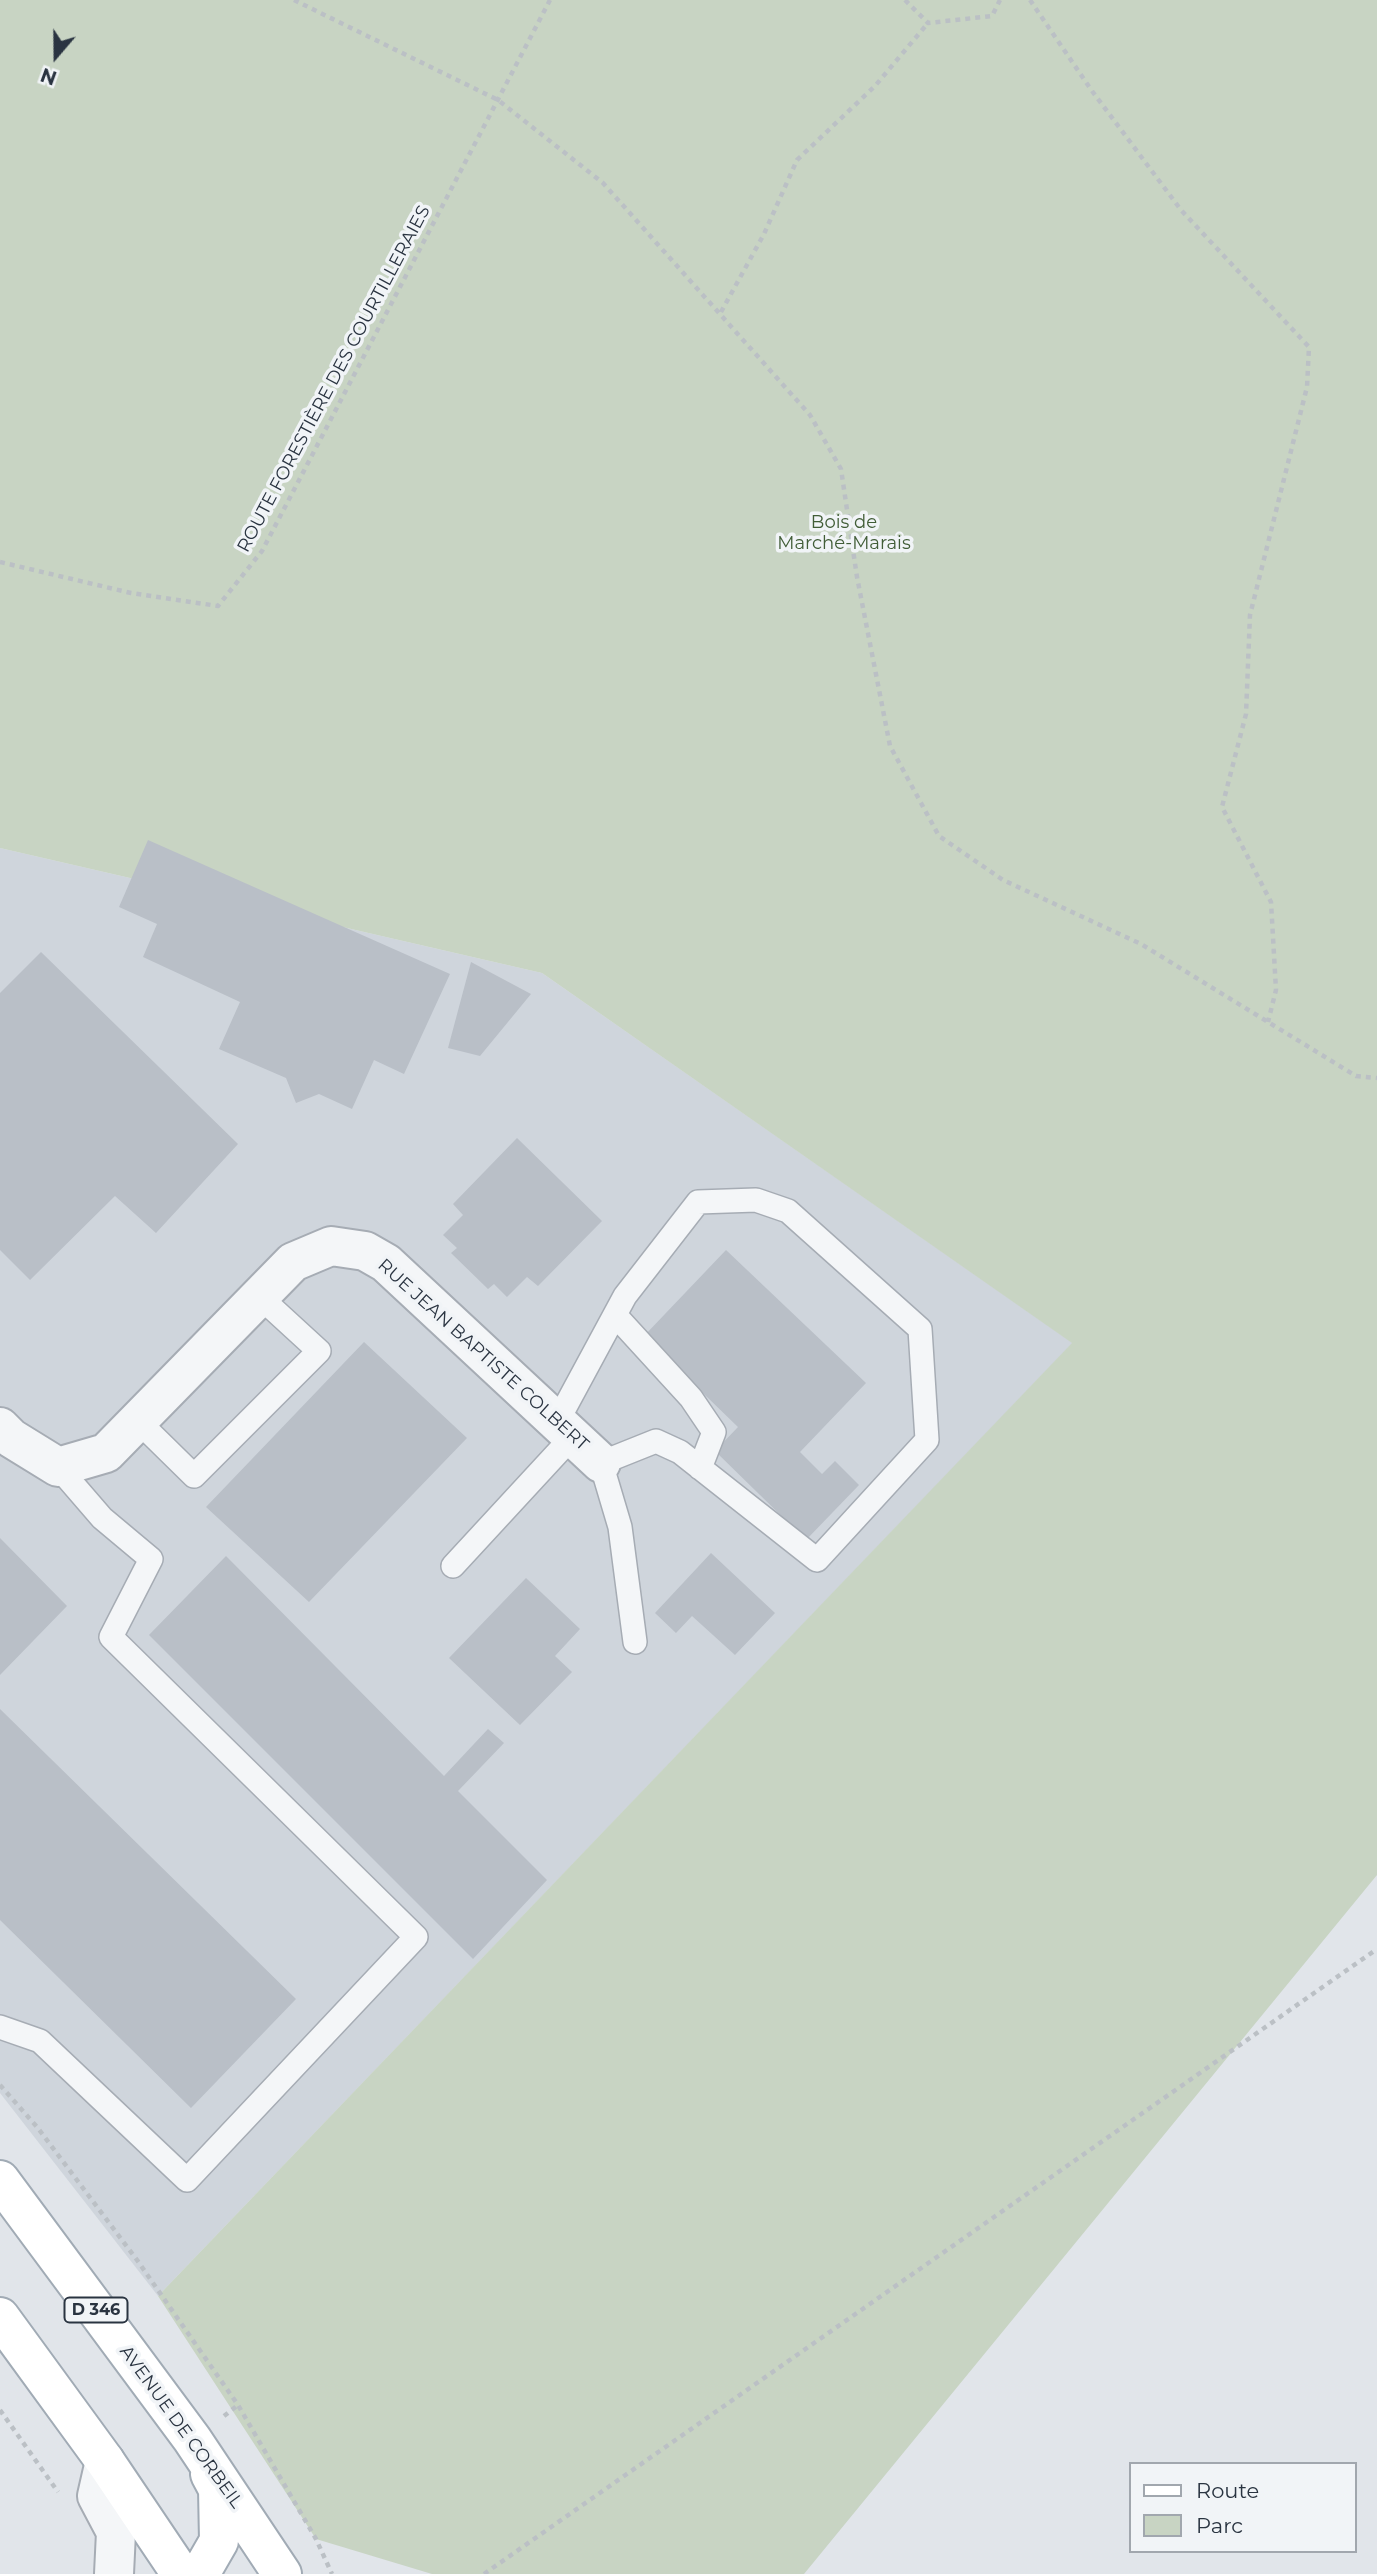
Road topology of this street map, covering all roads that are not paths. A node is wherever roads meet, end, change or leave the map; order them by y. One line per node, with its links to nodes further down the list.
1 (259, 1296): 3 (street, RUE JEAN BAPTISTE COLBERT); 3 (lane); 5 (street, RUE JEAN BAPTISTE COLBERT)
2 (616, 1316): 5 (lane); 8 (lane); 8 (lane)
3 (138, 1421): 7 (street, RUE JEAN BAPTISTE COLBERT)
4 (0, 1427): 7 (street)
5 (565, 1429): 6 (street, RUE JEAN BAPTISTE COLBERT); 9 (lane)
6 (601, 1463): 8 (lane); 10 (lane)
7 (58, 1467): 11 (lane)
8 (700, 1468)
9 (453, 1566)
10 (635, 1642)
11 (0, 2027)
12 (0, 2180): 14 (main road, AVENUE DE CORBEIL / D 346)
13 (0, 2317): 15 (main road)
14 (192, 2439): 18 (main road); 19 (main road, AVENUE DE CORBEIL / D 346)
15 (105, 2461): 16 (street); 17 (main road)
16 (114, 2574)
17 (181, 2574)
18 (200, 2574)
19 (282, 2574)

